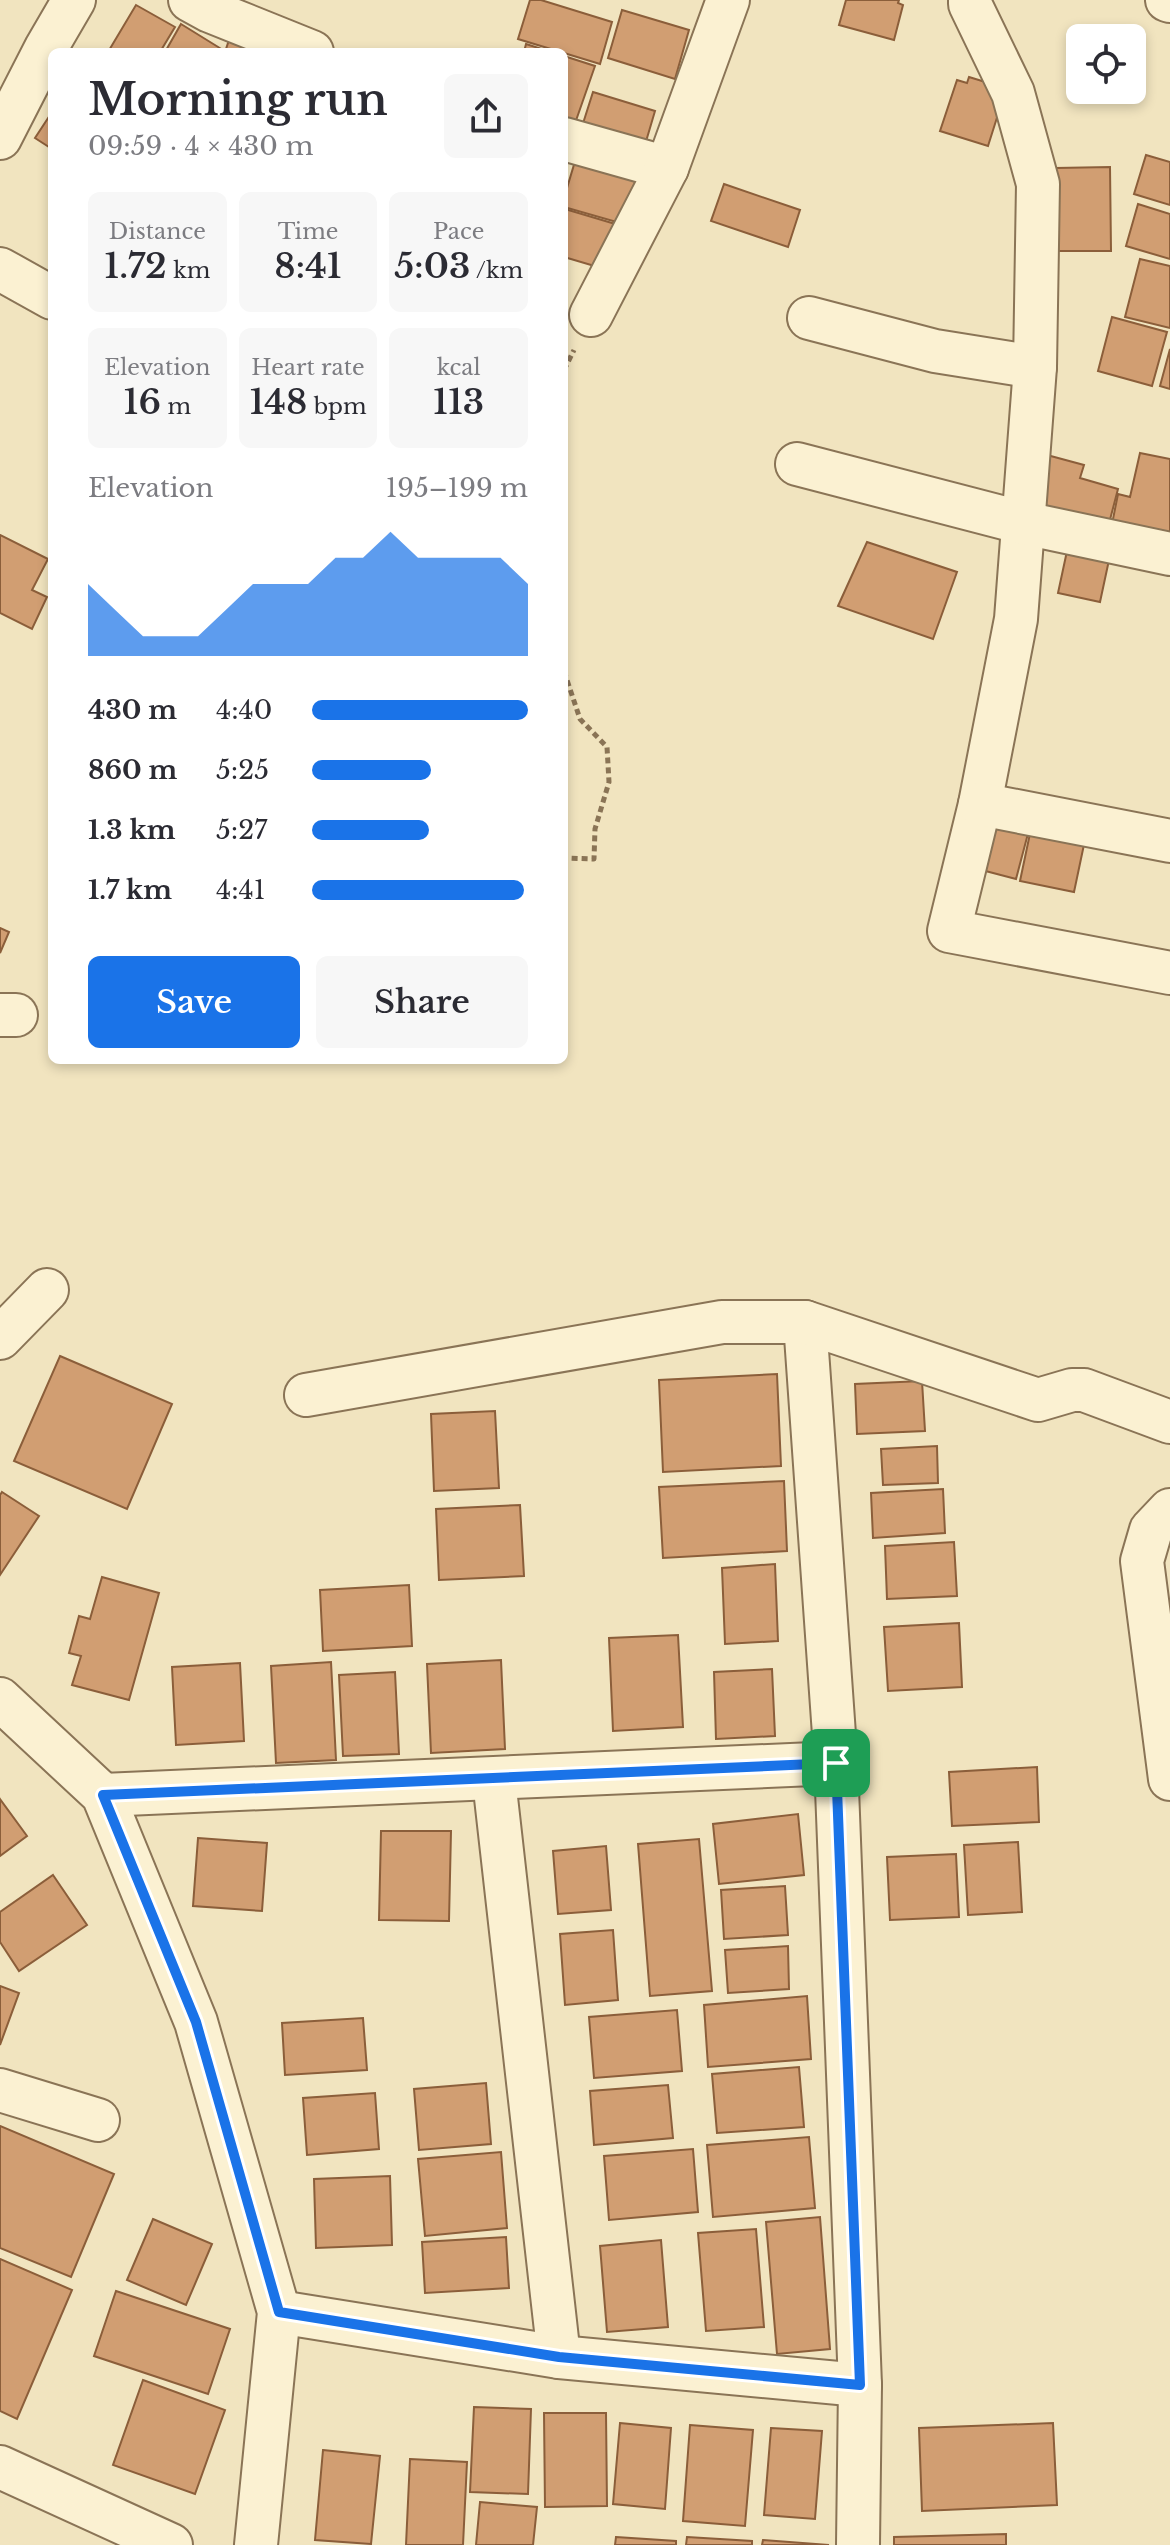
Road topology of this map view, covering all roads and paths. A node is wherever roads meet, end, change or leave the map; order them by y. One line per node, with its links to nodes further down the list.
1 (74, 0): 5 (street)
2 (190, 0): 6 (street)
3 (728, 0): 10 (street)
4 (970, 0): 15 (street)
5 (50, 48)
6 (302, 48)
7 (48, 52): 8 (street)
8 (0, 138)
9 (568, 140): 10 (street)
10 (667, 168): 13 (street)
11 (0, 269): 12 (street)
12 (48, 296)
13 (591, 315)
14 (809, 318): 15 (street)
15 (1035, 367): 17 (street)
16 (797, 464): 17 (street)
17 (1024, 523): 18 (street); 20 (street)
18 (1170, 554)
19 (568, 683): 22 (path)
20 (980, 804): 21 (street); 23 (street)
21 (1170, 841)
22 (568, 858)
23 (1170, 973)
24 (47, 1290): 26 (street)
25 (805, 1322): 27 (street); 28 (street); 32 (street)
26 (0, 1338)
27 (306, 1395)
28 (1170, 1422)
29 (1170, 1510): 31 (street)
30 (0, 1699): 35 (street)
31 (1166, 1725): 33 (street)
32 (836, 1763): 34 (street); 40 (street)
33 (1170, 1779)
34 (494, 1780): 35 (street); 39 (street)
35 (103, 1795): 38 (street)
36 (0, 2090): 37 (street)
37 (98, 2120)
38 (279, 2312): 39 (street); 43 (street)
39 (559, 2357): 40 (street)
40 (860, 2385): 44 (street)
41 (0, 2467): 42 (street)
42 (171, 2545)
43 (256, 2545)
44 (858, 2545)

